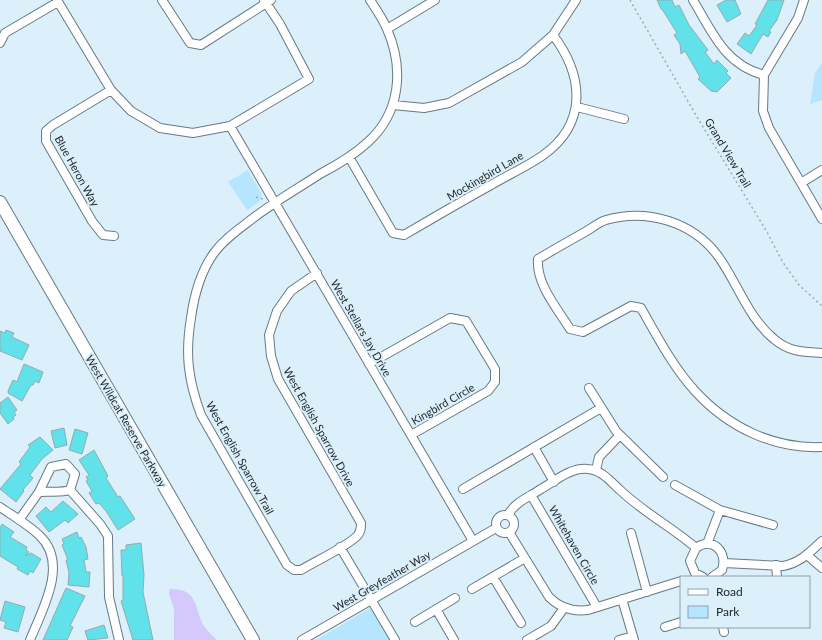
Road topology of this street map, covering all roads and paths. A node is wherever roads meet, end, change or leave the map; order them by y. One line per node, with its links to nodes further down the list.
1 (162, 0): 9 (street)
2 (370, 0): 10 (street, West English Sparrow Trail)
3 (435, 0): 10 (street)
4 (576, 0): 11 (street)
5 (630, 0): 27 (path, Grand View Trail)
6 (693, 0): 13 (street)
7 (804, 0): 13 (street)
8 (58, 1): 12 (street); 14 (street)
9 (267, 1): 18 (street)
10 (387, 29): 15 (street, West English Sparrow Trail)
11 (554, 35): 15 (street); 16 (street, Mockingbird Lane)
12 (0, 43)
13 (764, 75): 21 (street)
14 (111, 90): 18 (street); 25 (street, Blue Heron Way)
15 (393, 105): 19 (street, West English Sparrow Trail)
16 (577, 107): 17 (street); 19 (street, Mockingbird Lane)
17 (624, 119)
18 (230, 126): 23 (street, West Stellars Jay Drive)
19 (349, 157): 23 (street, West English Sparrow Trail)
20 (822, 170): 21 (street)
21 (801, 183): 24 (street)
22 (0, 202): 83 (main road, West Wildcat Reserve Parkway)
23 (275, 202): 26 (street, West Stellars Jay Drive); 55 (street, West English Sparrow Trail)
24 (822, 219)
25 (114, 236)
26 (316, 273): 29 (street, West Stellars Jay Drive); 55 (street, West English Sparrow Drive)
27 (822, 306)
28 (822, 353): 35 (street)
29 (369, 364): 32 (street, West Stellars Jay Drive); 32 (street, Kingbird Circle)
30 (589, 388): 31 (street)
31 (601, 408): 33 (street); 34 (street)
32 (411, 435): 52 (street, West Stellars Jay Drive)
33 (619, 436): 36 (street); 37 (street)
34 (534, 447): 38 (street); 40 (street)
35 (822, 447)
36 (596, 470): 38 (street); 56 (street)
37 (663, 477)
38 (554, 482): 43 (street)
39 (675, 484): 45 (street)
40 (463, 489)
41 (70, 490): 42 (street); 42 (street); 82 (street)
42 (39, 492): 47 (street)
43 (532, 495): 46 (street); 72 (street, Whitehaven Circle)
44 (0, 507): 47 (street)
45 (720, 510): 48 (street); 54 (street)
46 (508, 515): 49 (street); 50 (street)
47 (19, 520): 81 (street)
48 (773, 525)
49 (496, 528): 50 (street); 52 (street)
50 (509, 532): 58 (street)
51 (631, 533): 68 (street)
52 (473, 541): 71 (street, West Greyfeather Way)
53 (822, 541): 57 (street)
54 (707, 544): 56 (street); 59 (street)
55 (340, 548): 71 (street)
56 (696, 548): 62 (street)
57 (807, 555): 60 (street); 61 (street)
58 (525, 558): 65 (street); 73 (street)
59 (724, 563): 60 (street); 63 (street)
60 (776, 565): 64 (street)
61 (822, 568)
62 (692, 575)
63 (713, 576)
64 (777, 576)
65 (493, 577): 67 (street); 77 (street)
66 (680, 581): 68 (street)
67 (472, 589)
68 (647, 592): 70 (street)
69 (455, 598): 74 (street)
70 (622, 599): 72 (street); 79 (street)
71 (371, 601): 84 (street, West Greyfeather Way); 85 (street)
72 (597, 607): 73 (street)
73 (564, 608): 80 (street)
74 (436, 609): 75 (street); 86 (street)
75 (415, 622)
76 (680, 622): 78 (street)
77 (521, 623)
78 (665, 627)
79 (633, 638): 87 (street)
80 (531, 639)
81 (30, 640)
82 (119, 640)
83 (253, 640)
84 (302, 640)
85 (395, 640)
86 (454, 640)
87 (619, 640)

